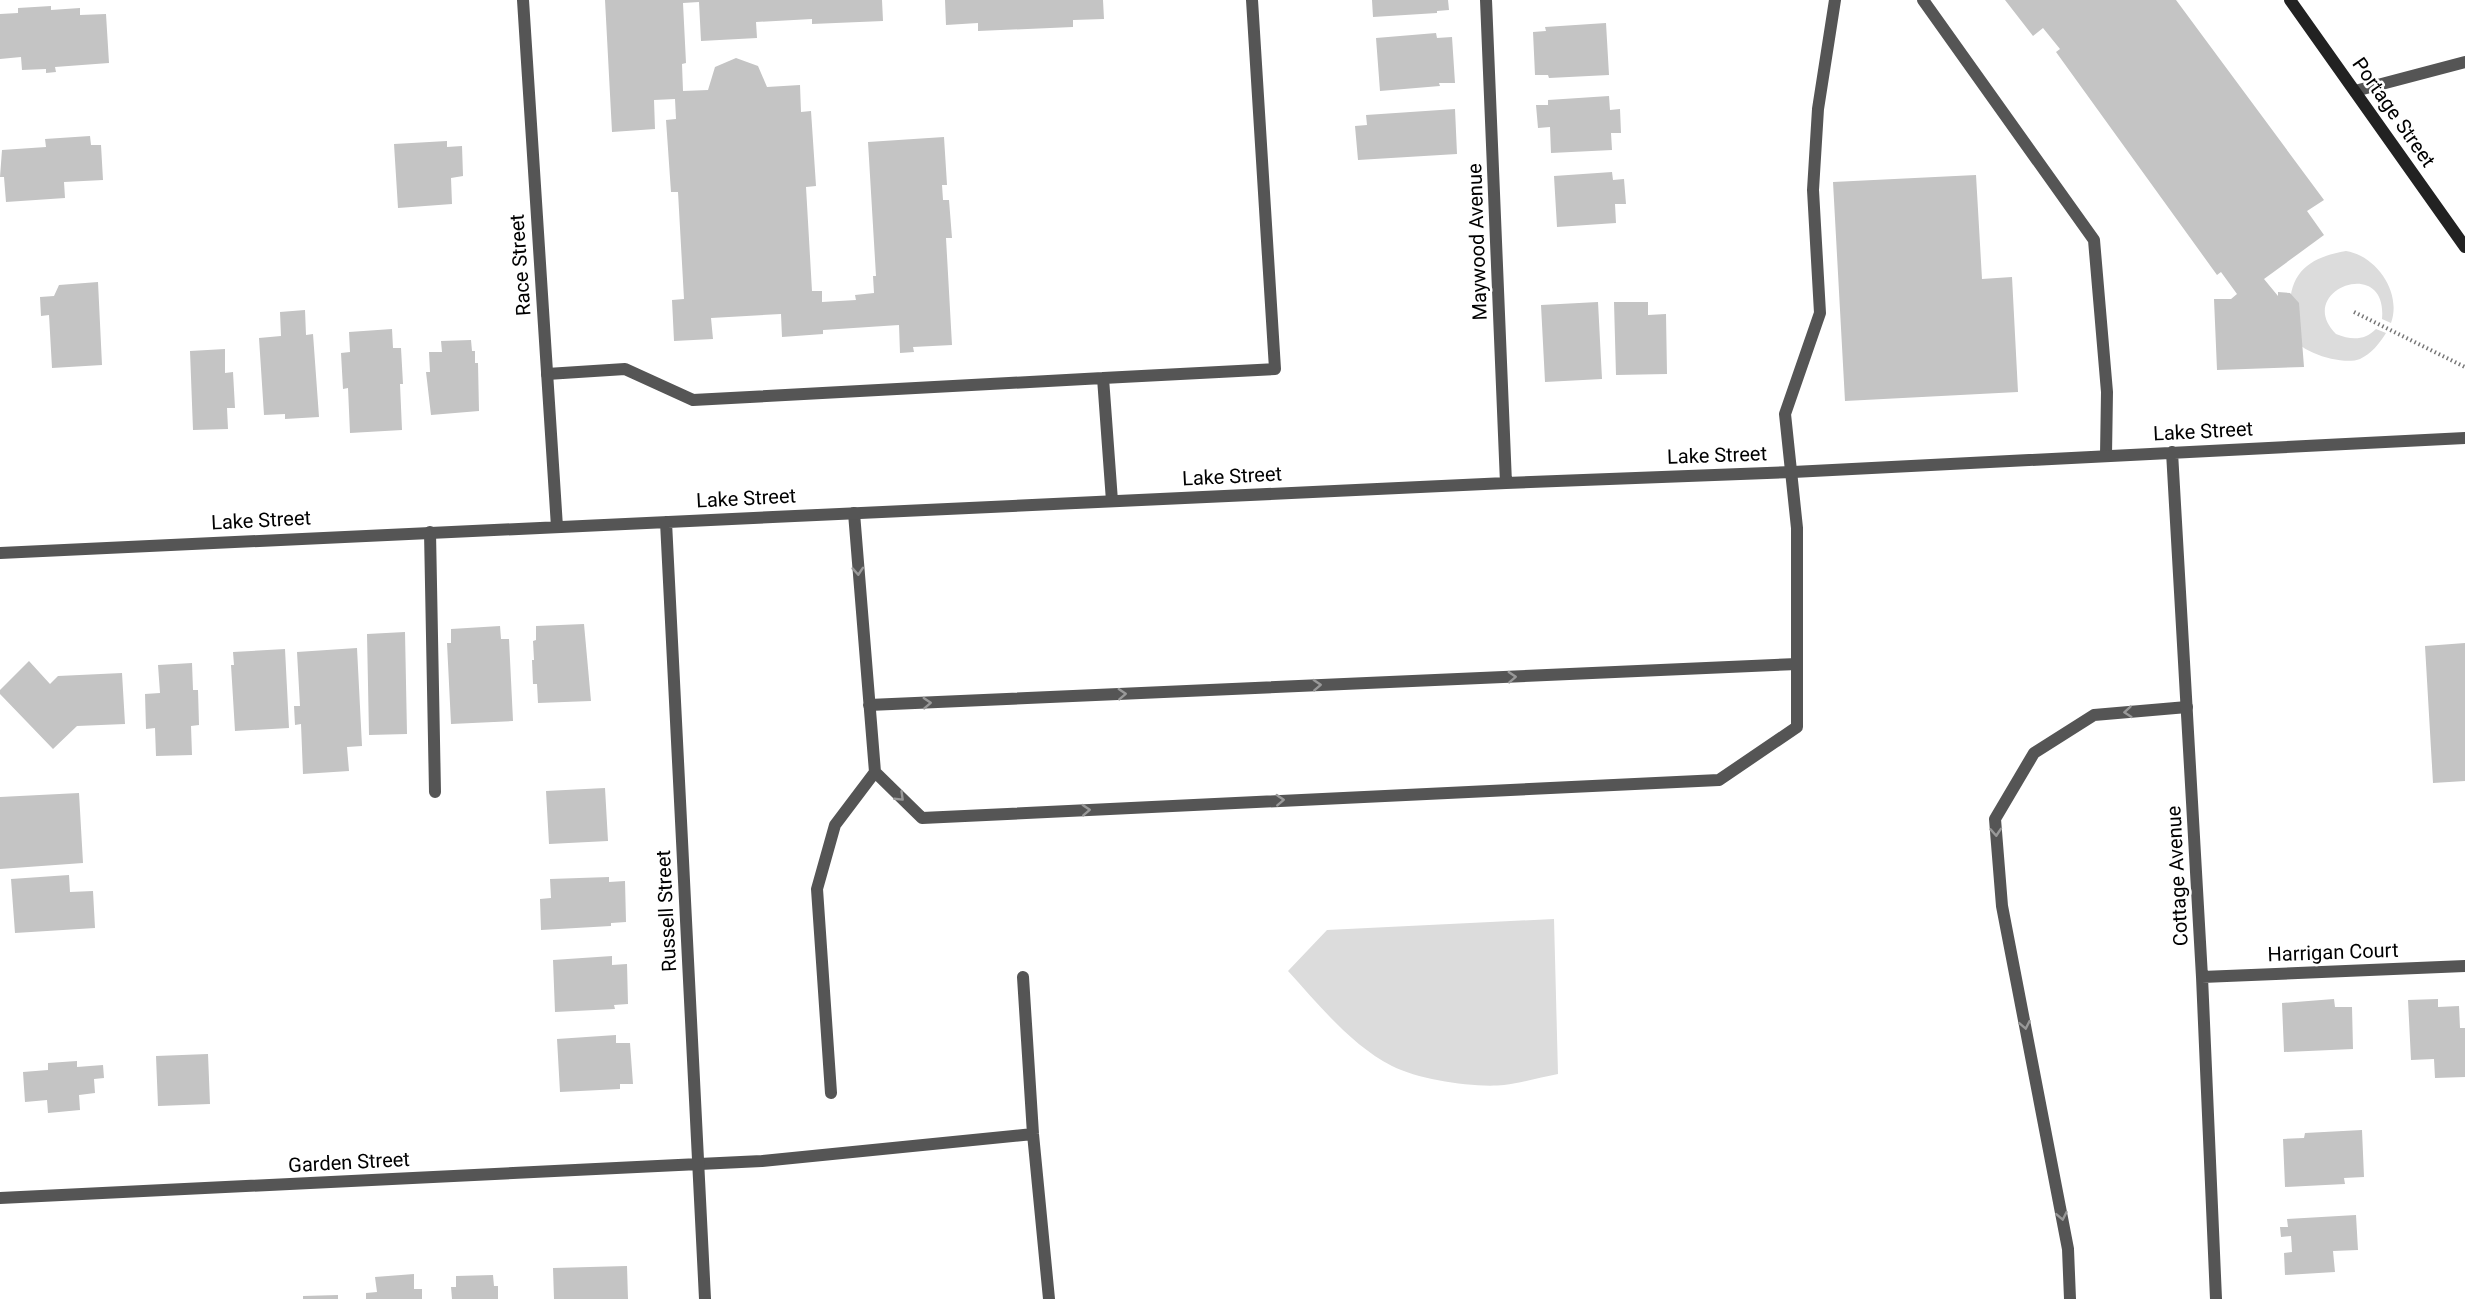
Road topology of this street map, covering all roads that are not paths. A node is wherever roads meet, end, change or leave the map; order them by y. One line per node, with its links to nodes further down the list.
1 (523, 0): 10 (street, Race Street)
2 (1252, 0): 11 (street)
3 (1486, 0): 16 (street, Maywood Avenue)
4 (1834, 0): 15 (street)
5 (1923, 0): 14 (street)
6 (2290, 0): 8 (main road, Portage Street)
7 (2465, 63): 8 (street)
8 (2355, 91): 9 (main road, Portage Street)
9 (2465, 247)
10 (547, 374): 11 (street); 20 (street, Race Street)
11 (1103, 378): 17 (street)
12 (2465, 438): 13 (street, Lake Street)
13 (2172, 452): 14 (street, Lake Street); 25 (street, Cottage Avenue)
14 (2106, 455): 15 (street, Lake Street)
15 (1793, 472): 16 (street, Lake Street); 23 (street)
16 (1506, 483): 17 (street, Lake Street)
17 (1112, 501): 18 (street, Lake Street)
18 (854, 513): 19 (street, Lake Street); 24 (street, one-way to 24)
19 (666, 522): 20 (street, Lake Street); 33 (street, Russell Street)
20 (557, 527): 21 (street, Lake Street)
21 (430, 532): 22 (street, Lake Street); 27 (street)
22 (0, 553)
23 (1797, 664): 24 (street, one-way to 23); 26 (street, one-way to 23)
24 (869, 705): 26 (street)
25 (2187, 707): 29 (street, Cottage Avenue); 37 (street, one-way to 37)
26 (875, 772): 31 (street)
27 (435, 792)
28 (2465, 966): 29 (street, Harrigan Court)
29 (2202, 976): 38 (street, Cottage Avenue)
30 (1023, 977): 32 (street)
31 (831, 1093)
32 (1034, 1134): 33 (street, Garden Street); 36 (street)
33 (699, 1164): 34 (street, Garden Street); 35 (street, Russell Street)
34 (0, 1198)
35 (705, 1299)
36 (1049, 1299)
37 (2070, 1299)
38 (2216, 1299)

